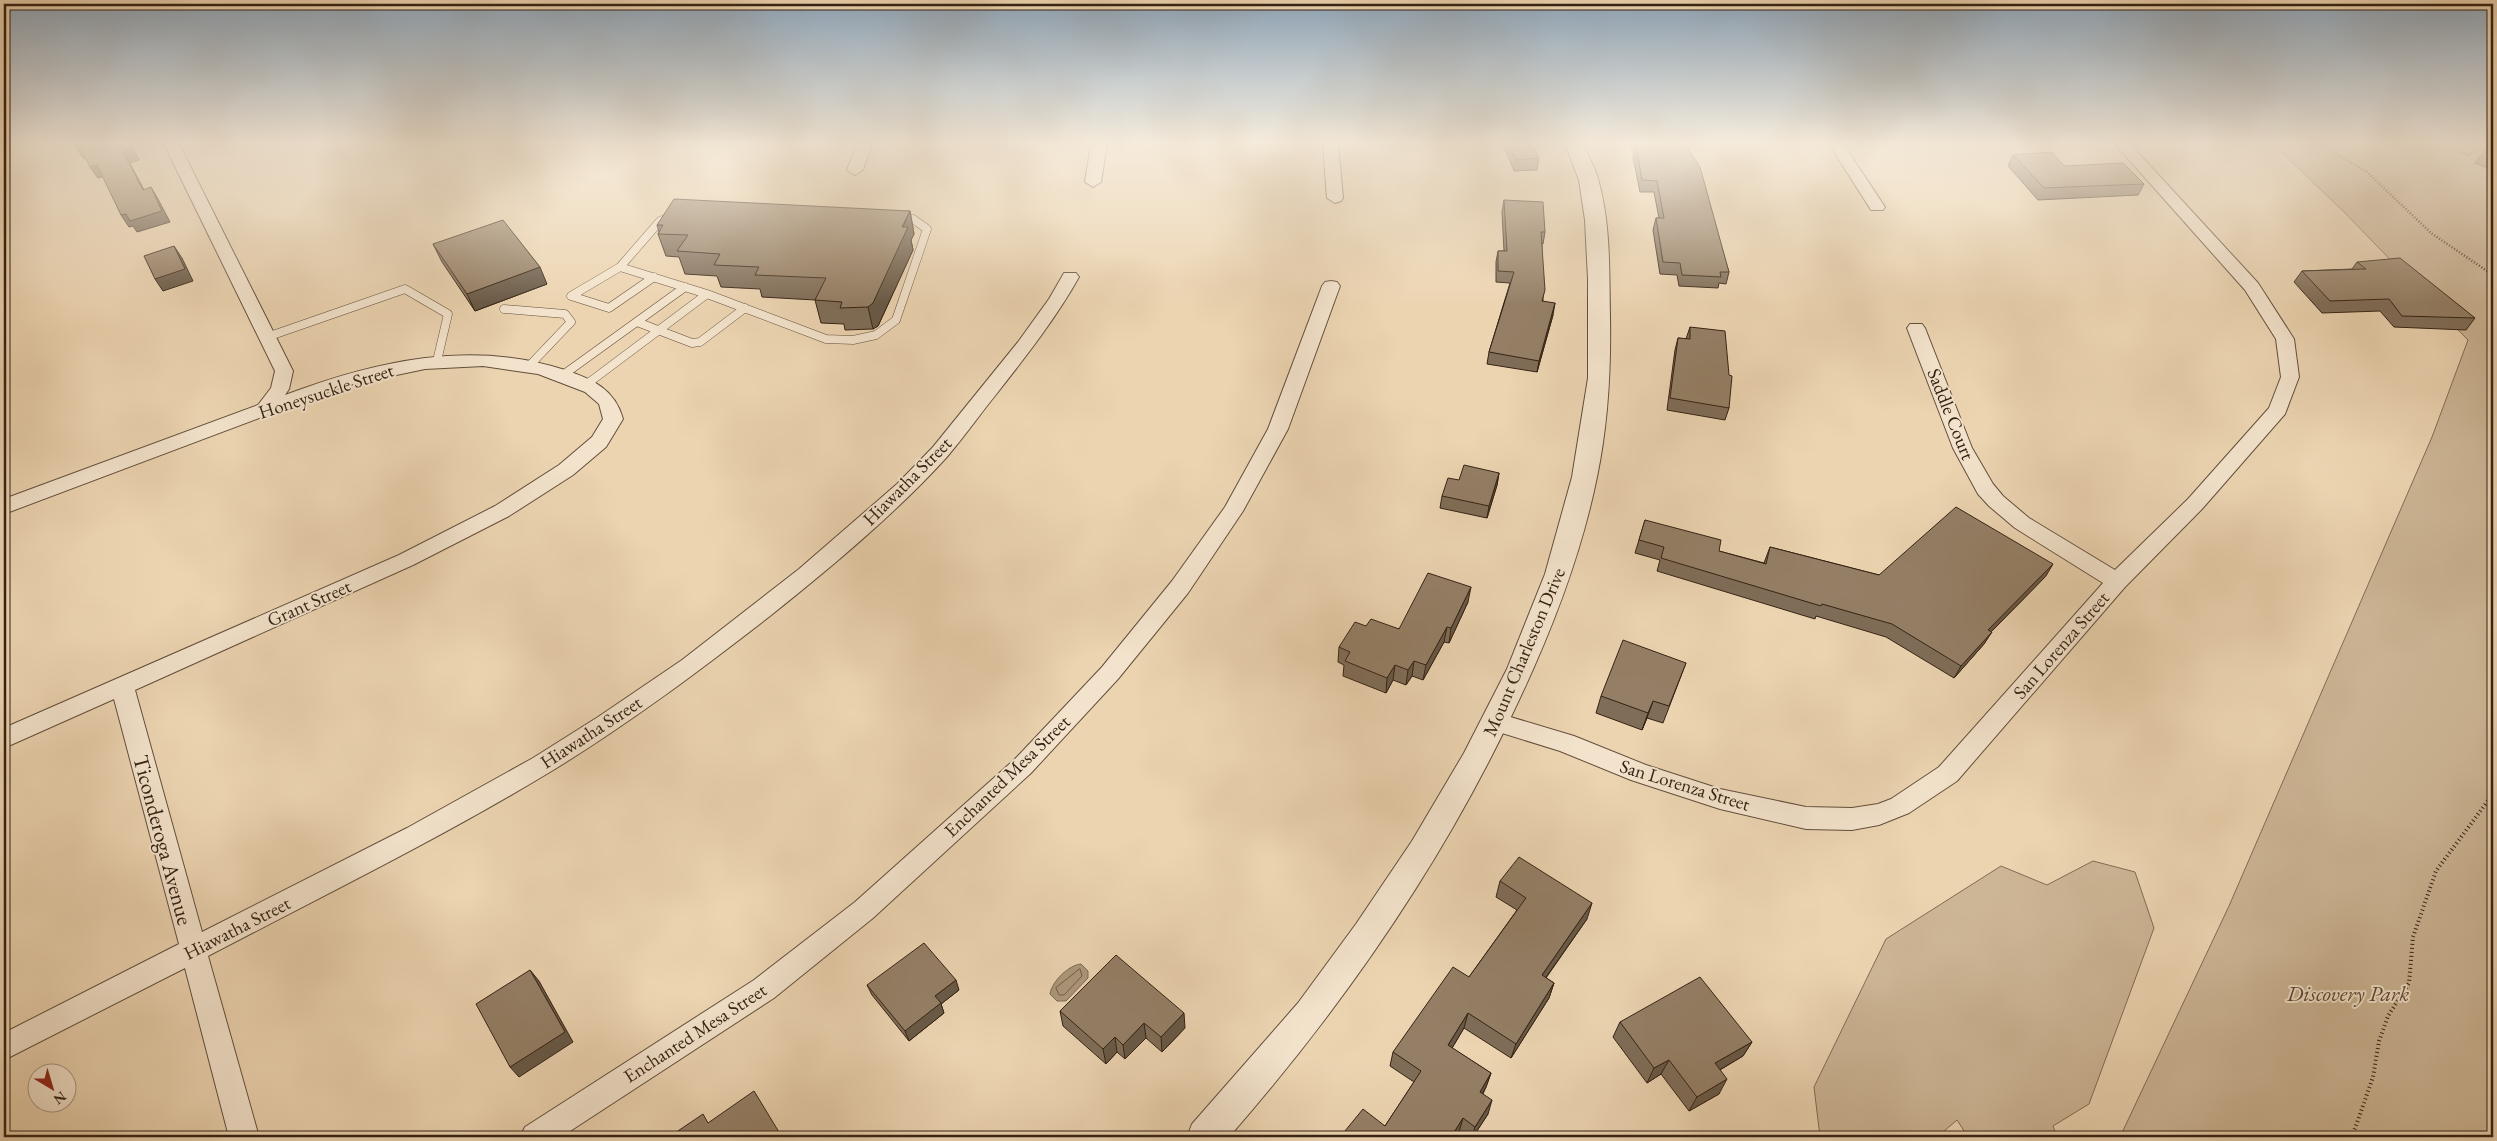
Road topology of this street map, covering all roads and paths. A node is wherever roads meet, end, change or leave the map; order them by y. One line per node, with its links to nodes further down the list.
1 (197, 197): 21 (street)
2 (1591, 197): 31 (street, Mount Charleston Drive)
3 (1871, 197): 6 (street)
4 (2171, 197): 29 (street, San Lorenza Street)
5 (2393, 197): 10 (path)
6 (1877, 207)
7 (673, 215): 9 (lane)
8 (886, 216): 16 (lane)
9 (620, 267): 11 (lane); 11 (lane)
10 (2493, 275)
11 (654, 277): 14 (lane)
12 (1070, 278): 34 (street, Hiawatha Street)
13 (1331, 286): 37 (street, Enchanted Mesa Street)
14 (685, 287): 15 (lane); 18 (lane)
15 (707, 294): 16 (lane); 20 (lane)
16 (744, 308): 20 (lane)
17 (504, 310): 23 (lane)
18 (637, 322): 20 (lane); 24 (lane)
19 (1916, 328): 29 (street, Saddle Court)
20 (660, 330): 25 (lane)
21 (267, 337): 22 (lane); 26 (street)
22 (437, 361): 23 (street, Honeysuckle Street); 26 (street, Honeysuckle Street)
23 (530, 366): 24 (street, Honeysuckle Street)
24 (563, 375): 25 (street, Honeysuckle Street)
25 (587, 384): 27 (street, Honeysuckle Street)
26 (265, 409): 28 (street, Honeysuckle Street)
27 (599, 442): 30 (street, Grant Street)
28 (4, 507)
29 (2117, 581): 31 (street, San Lorenza Street)
30 (122, 686): 32 (street, Grant Street); 34 (street, Ticonderoga Avenue)
31 (1497, 722): 38 (street, Mount Charleston Drive)
32 (4, 738)
33 (2493, 794): 39 (path)
34 (193, 950): 35 (street, Hiawatha Street); 36 (street, Ticonderoga Avenue)
35 (4, 1047)
36 (244, 1137)
37 (535, 1137)
38 (1205, 1137)
39 (2352, 1137)

